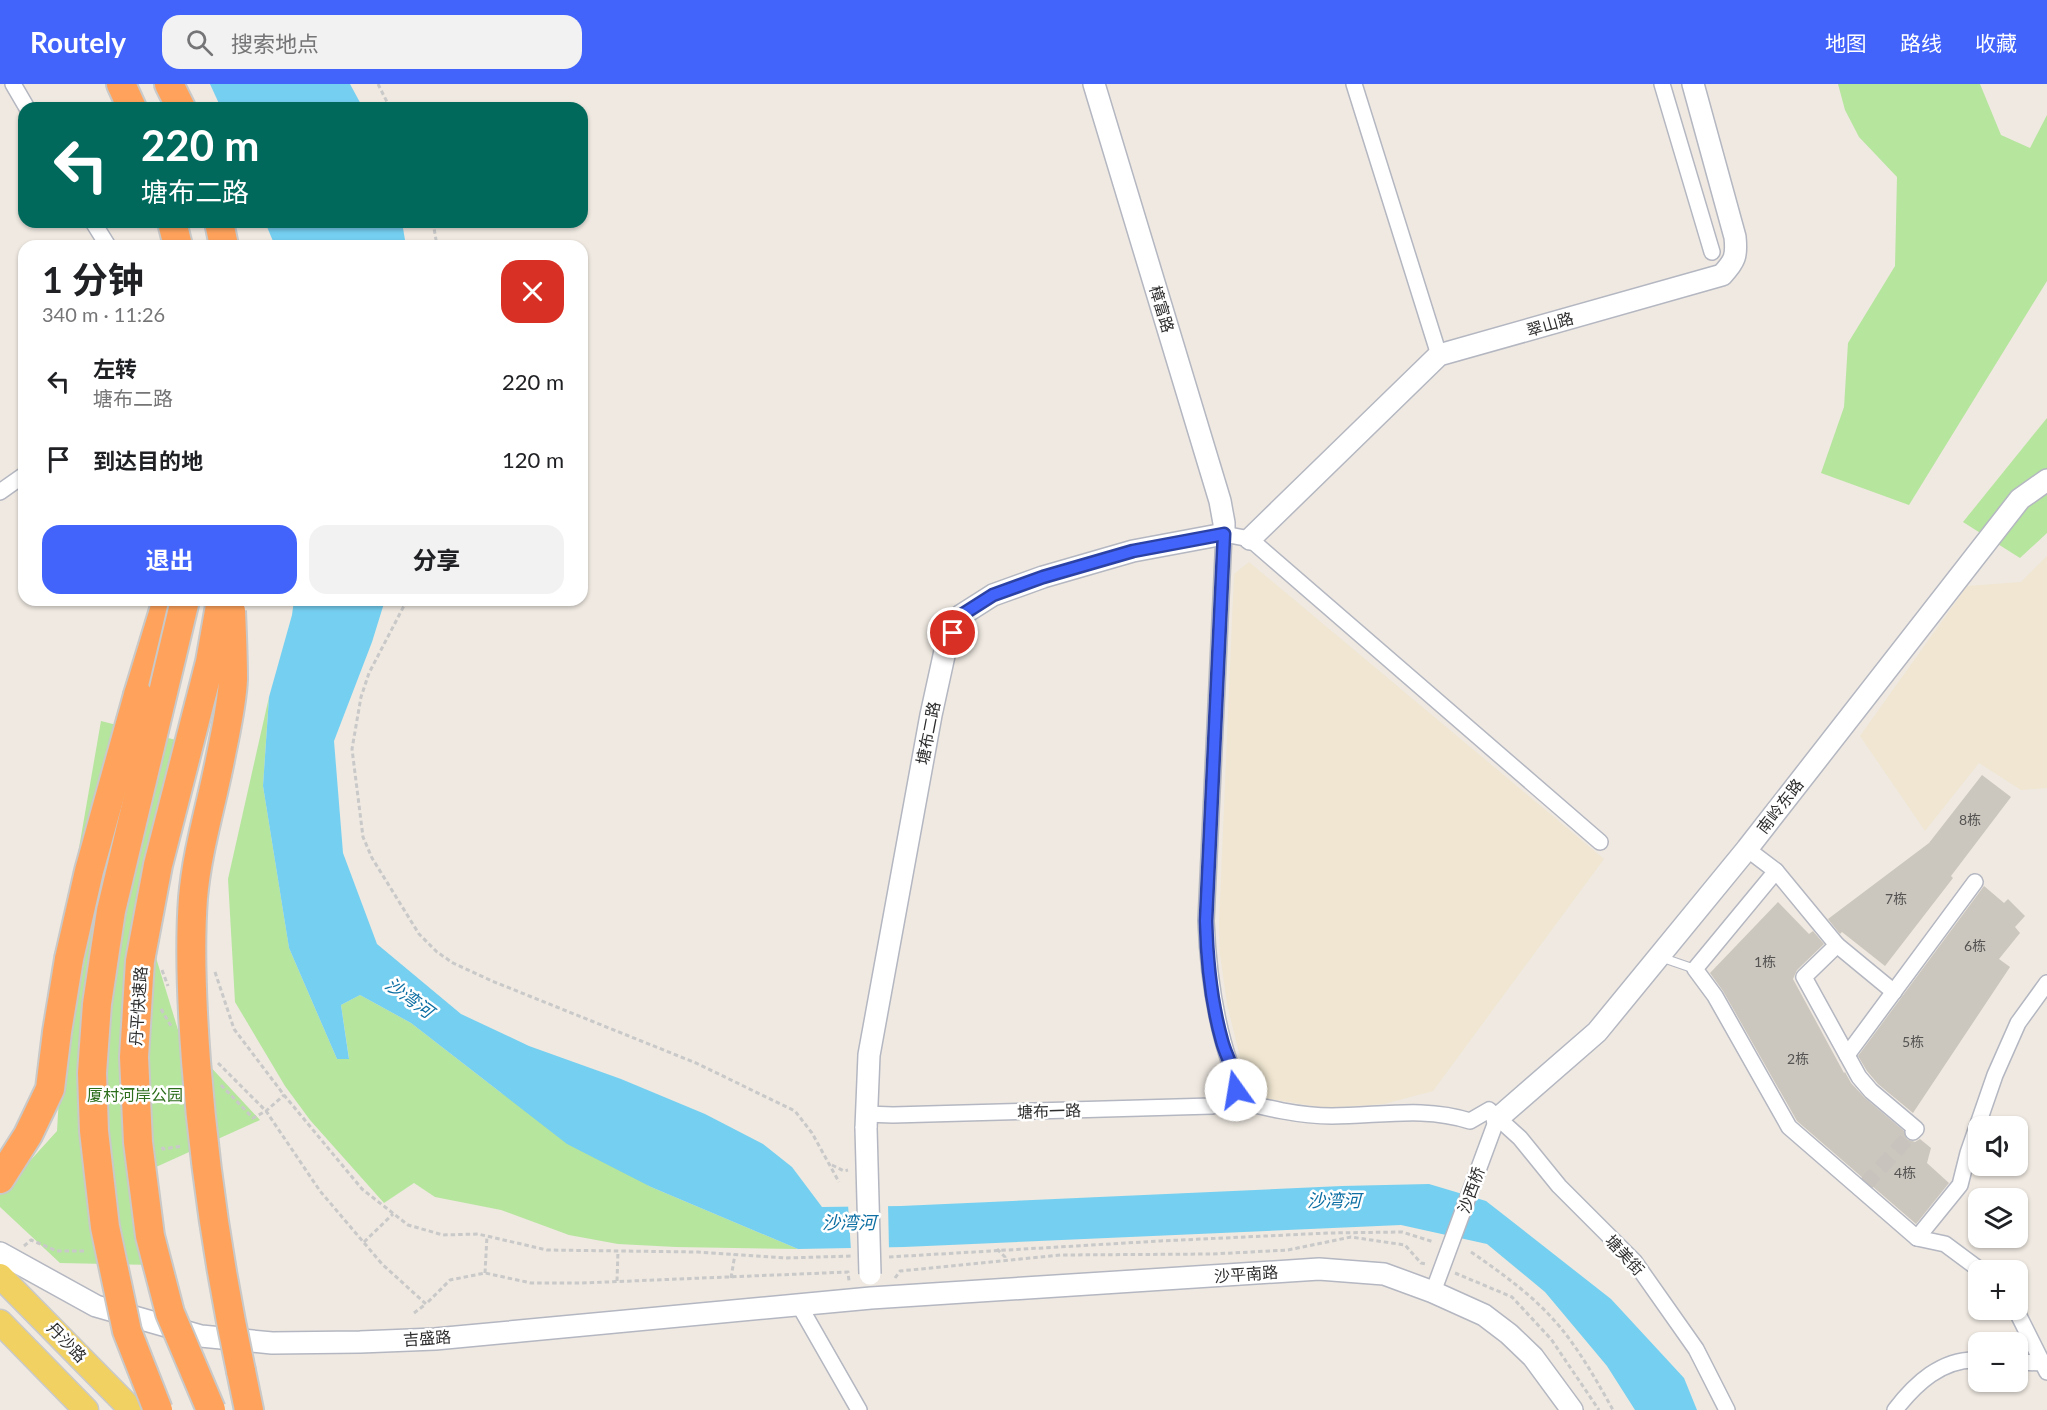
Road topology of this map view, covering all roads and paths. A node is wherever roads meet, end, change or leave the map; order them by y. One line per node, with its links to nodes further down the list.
1 (13, 84): 9 (street)
2 (121, 84): 10 (highway)
3 (169, 84): 11 (highway)
4 (378, 84): 12 (path)
5 (1094, 84): 18 (street, 樟富路)
6 (1353, 84): 14 (street)
7 (1662, 84): 13 (street)
8 (1693, 84): 14 (street, 翠山路)
9 (24, 102)
10 (129, 102)
11 (178, 102)
12 (387, 102)
13 (1712, 252)
14 (1439, 355): 19 (street, 翠山路)
15 (18, 479): 17 (street)
16 (2047, 480): 26 (street, 南岭东路)
17 (0, 492)
18 (1224, 534): 19 (street); 43 (street); 46 (street, 塘布二路)
19 (1250, 539): 25 (street)
20 (165, 606): 50 (highway, bridge)
21 (184, 606): 81 (highway, bridge)
22 (220, 606): 82 (highway, 丹平快速路, bridge)
23 (231, 606): 83 (highway, bridge)
24 (404, 606): 48 (path)
25 (1600, 842)
26 (1747, 849): 27 (street); 30 (street, 南岭东路)
27 (1776, 871): 29 (street); 33 (street)
28 (1975, 882): 35 (street)
29 (1837, 945): 35 (street); 39 (street)
30 (1659, 956): 33 (lane); 45 (street, 南岭东路)
31 (160, 962): 36 (path)
32 (214, 969): 42 (path)
33 (1695, 969): 54 (street)
34 (2047, 983): 54 (street)
35 (1894, 992): 39 (street)
36 (171, 995)
37 (160, 1008): 38 (path)
38 (171, 1027)
39 (1847, 1055): 47 (street)
40 (216, 1061): 44 (path)
41 (214, 1078): 44 (path)
42 (284, 1095): 44 (path); 52 (path)
43 (1231, 1099): 45 (street); 46 (street, 塘布一路)
44 (266, 1111): 55 (path)
45 (1497, 1119): 65 (street, 沙西桥); 88 (street, 塘美街)
46 (866, 1121): 67 (street, 塘布二路, bridge)
47 (1913, 1132)
48 (830, 1165): 49 (path); 51 (path)
49 (835, 1167)
50 (0, 1179)
51 (839, 1182)
52 (393, 1214): 53 (path); 55 (path)
53 (487, 1236): 59 (path); 66 (path)
54 (1917, 1238): 63 (street)
55 (363, 1242): 71 (path)
56 (1434, 1242): 57 (path)
57 (997, 1249): 62 (path); 67 (path)
58 (96, 1251): 64 (path)
59 (618, 1251): 61 (path); 69 (path)
60 (1471, 1252): 87 (path)
61 (735, 1254): 67 (path); 68 (path)
62 (1005, 1260): 65 (path); 67 (path)
63 (1968, 1261)
64 (4, 1262): 72 (street, 吉盛路); 80 (main road, 丹沙路)
65 (1443, 1266): 70 (street, 沙西桥); 86 (path)
66 (485, 1273): 69 (path); 71 (path)
67 (871, 1274): 68 (path); 70 (street, 沙平南路); 72 (street, 吉盛路)
68 (731, 1278): 69 (path)
69 (617, 1281)
70 (1433, 1292): 85 (street, 沙平南路)
71 (426, 1304): 73 (path)
72 (799, 1305): 84 (street)
73 (414, 1313)
74 (2021, 1320): 78 (street)
75 (0, 1322): 79 (main road, 丹沙路)
76 (1968, 1361): 89 (street)
77 (2028, 1364): 78 (street)
78 (2045, 1368)
79 (86, 1410)
80 (132, 1410)
81 (159, 1410)
82 (211, 1410)
83 (249, 1410)
84 (859, 1410)
85 (1572, 1410)
86 (1599, 1410)
87 (1613, 1410)
88 (1727, 1410)
89 (1895, 1410)

